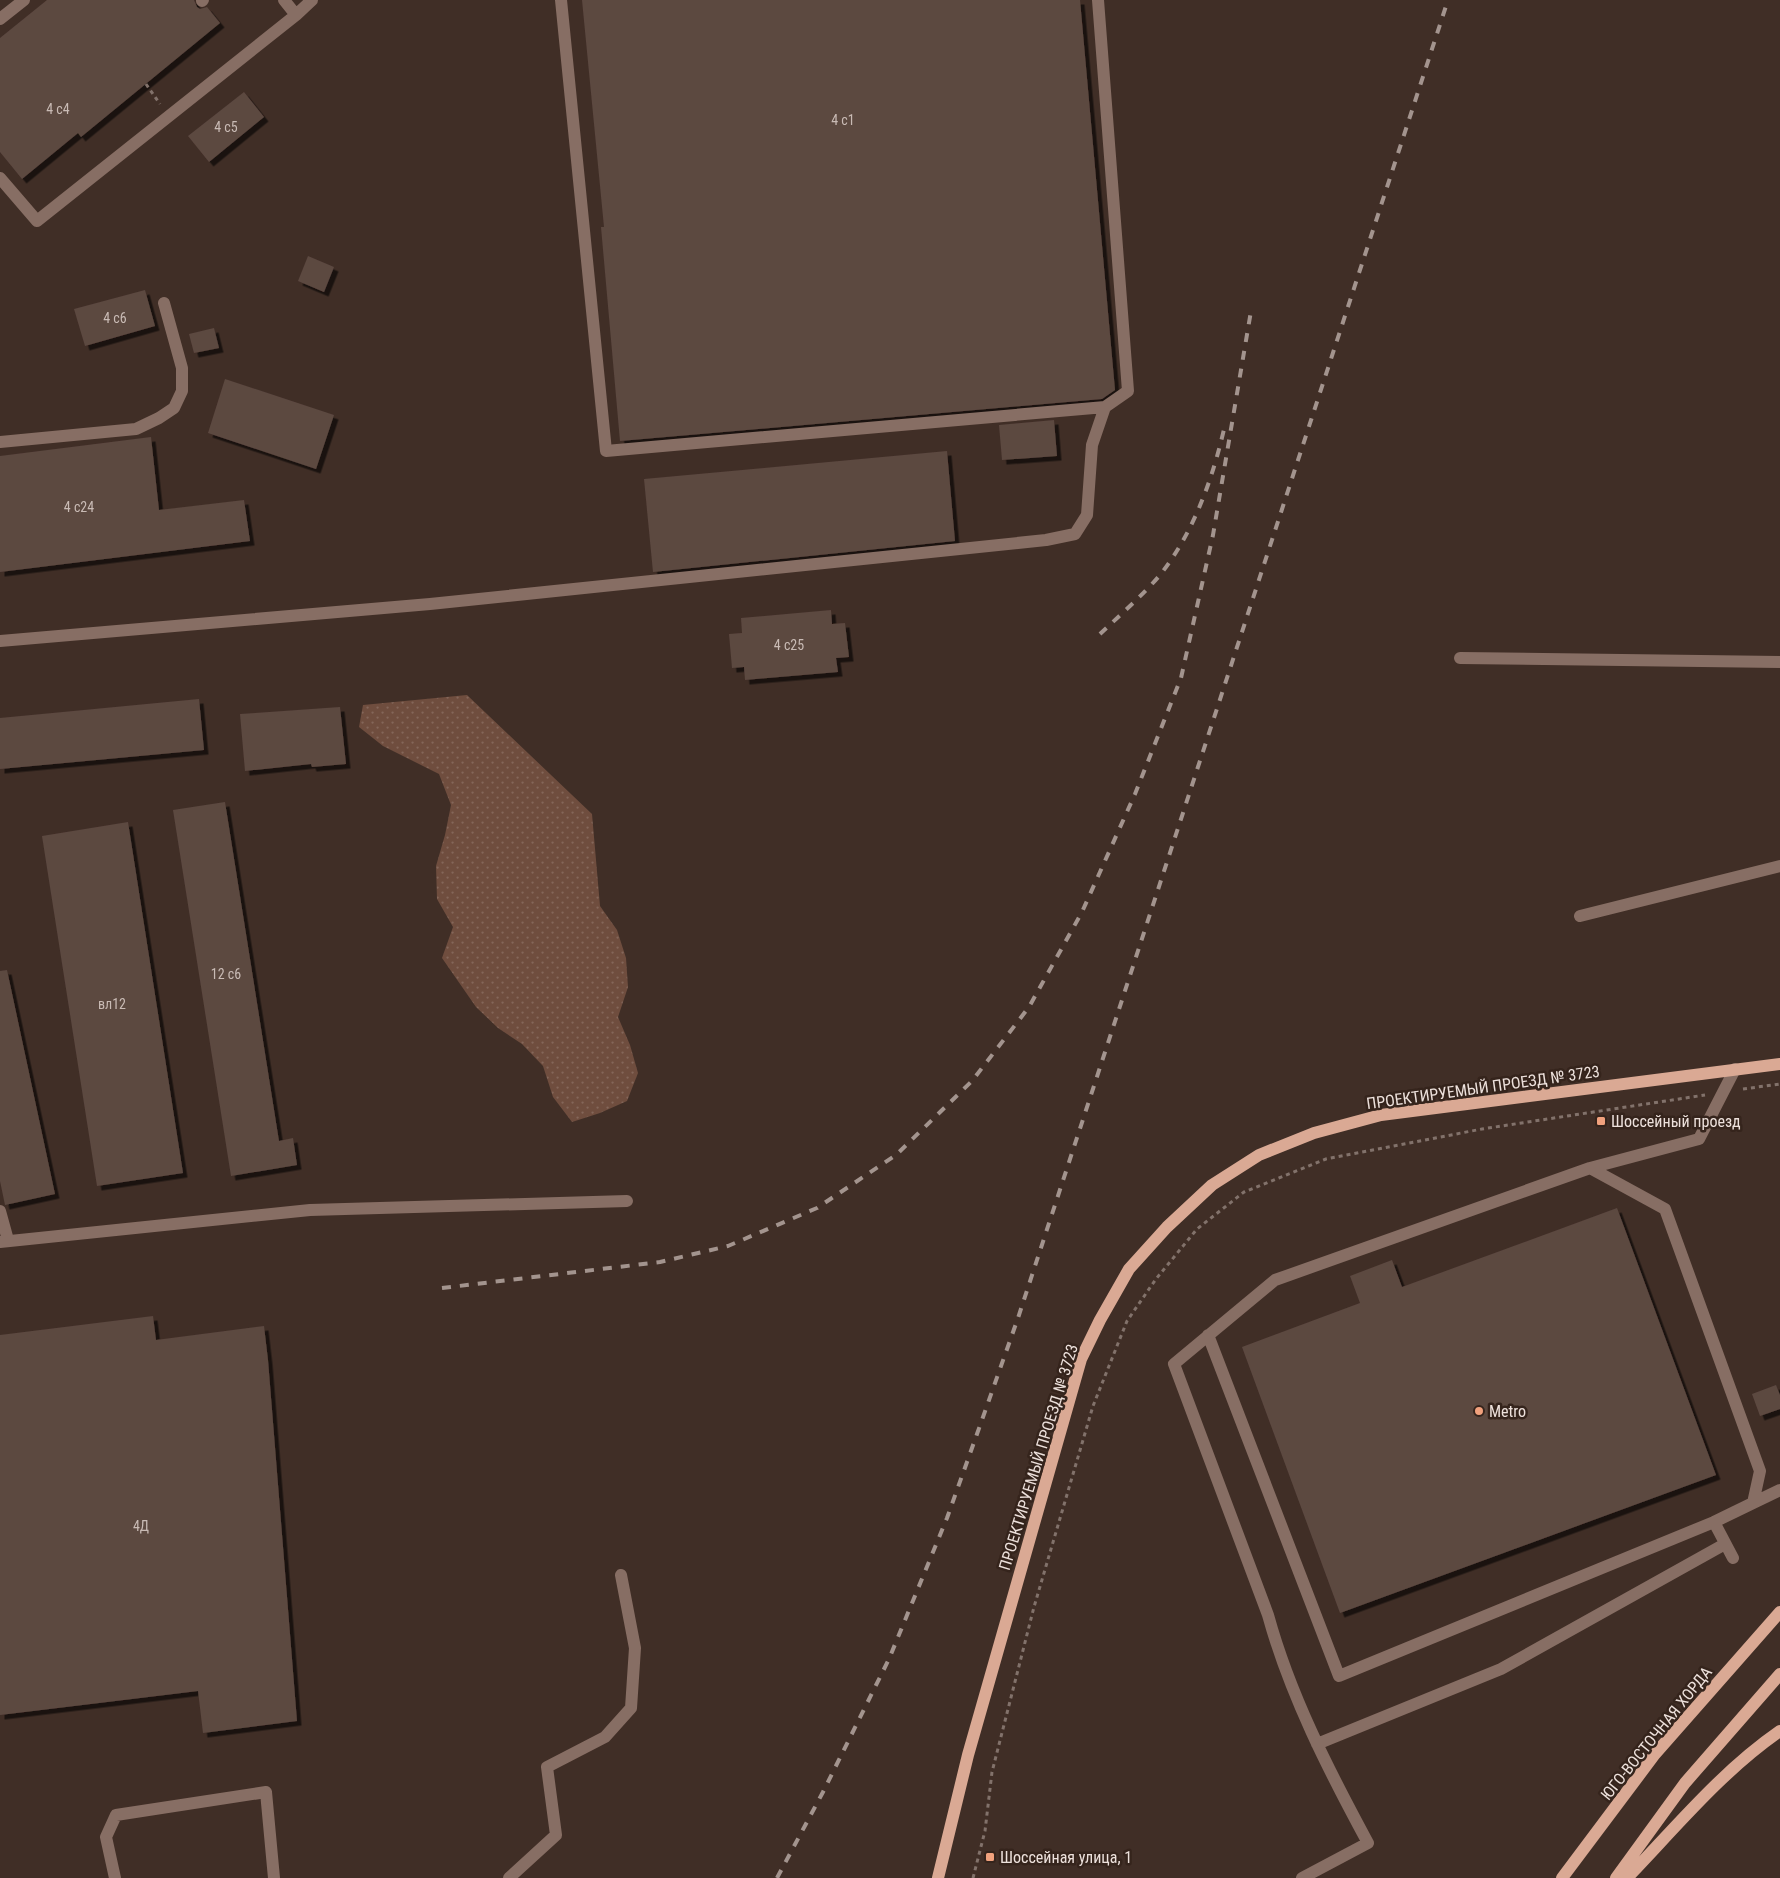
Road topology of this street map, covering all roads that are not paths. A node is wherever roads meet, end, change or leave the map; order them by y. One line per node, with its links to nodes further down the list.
1 (24, 0): 7 (street)
2 (284, 0): 6 (street)
3 (312, 0): 6 (street)
4 (561, 0): 10 (street)
5 (1098, 0): 10 (street)
6 (296, 16): 8 (street)
7 (0, 19)
8 (0, 178)
9 (164, 303): 11 (street)
10 (1105, 407): 12 (street)
11 (0, 442)
12 (0, 641)
13 (1460, 658): 14 (street)
14 (1780, 662)
15 (1780, 866): 16 (street)
16 (1580, 916)
17 (1780, 1064): 18 (main road, ПРОЕКТИРУЕМЫЙ ПРОЕЗД № 3723)
18 (1735, 1069): 19 (street); 37 (main road, ПРОЕКТИРУЕМЫЙ ПРОЕЗД № 3723)
19 (1590, 1168): 23 (street); 25 (street)
20 (627, 1201): 22 (street)
21 (0, 1211): 22 (street)
22 (4, 1241)
23 (1208, 1335): 26 (street); 33 (street)
24 (1780, 1490): 25 (street)
25 (1753, 1503): 26 (street)
26 (1714, 1522): 27 (street)
27 (1725, 1544): 28 (street); 33 (street)
28 (1733, 1558)
29 (622, 1575): 36 (street)
30 (1780, 1612): 39 (main road, ЮГО-ВОСТОЧНАЯ ХОРДА)
31 (1780, 1674): 40 (main road)
32 (1780, 1731): 41 (main road)
33 (1317, 1744): 38 (street)
34 (115, 1878): 35 (street)
35 (274, 1878)
36 (509, 1878)
37 (938, 1878)
38 (1302, 1878)
39 (1562, 1878)
40 (1616, 1878)
41 (1627, 1878)

